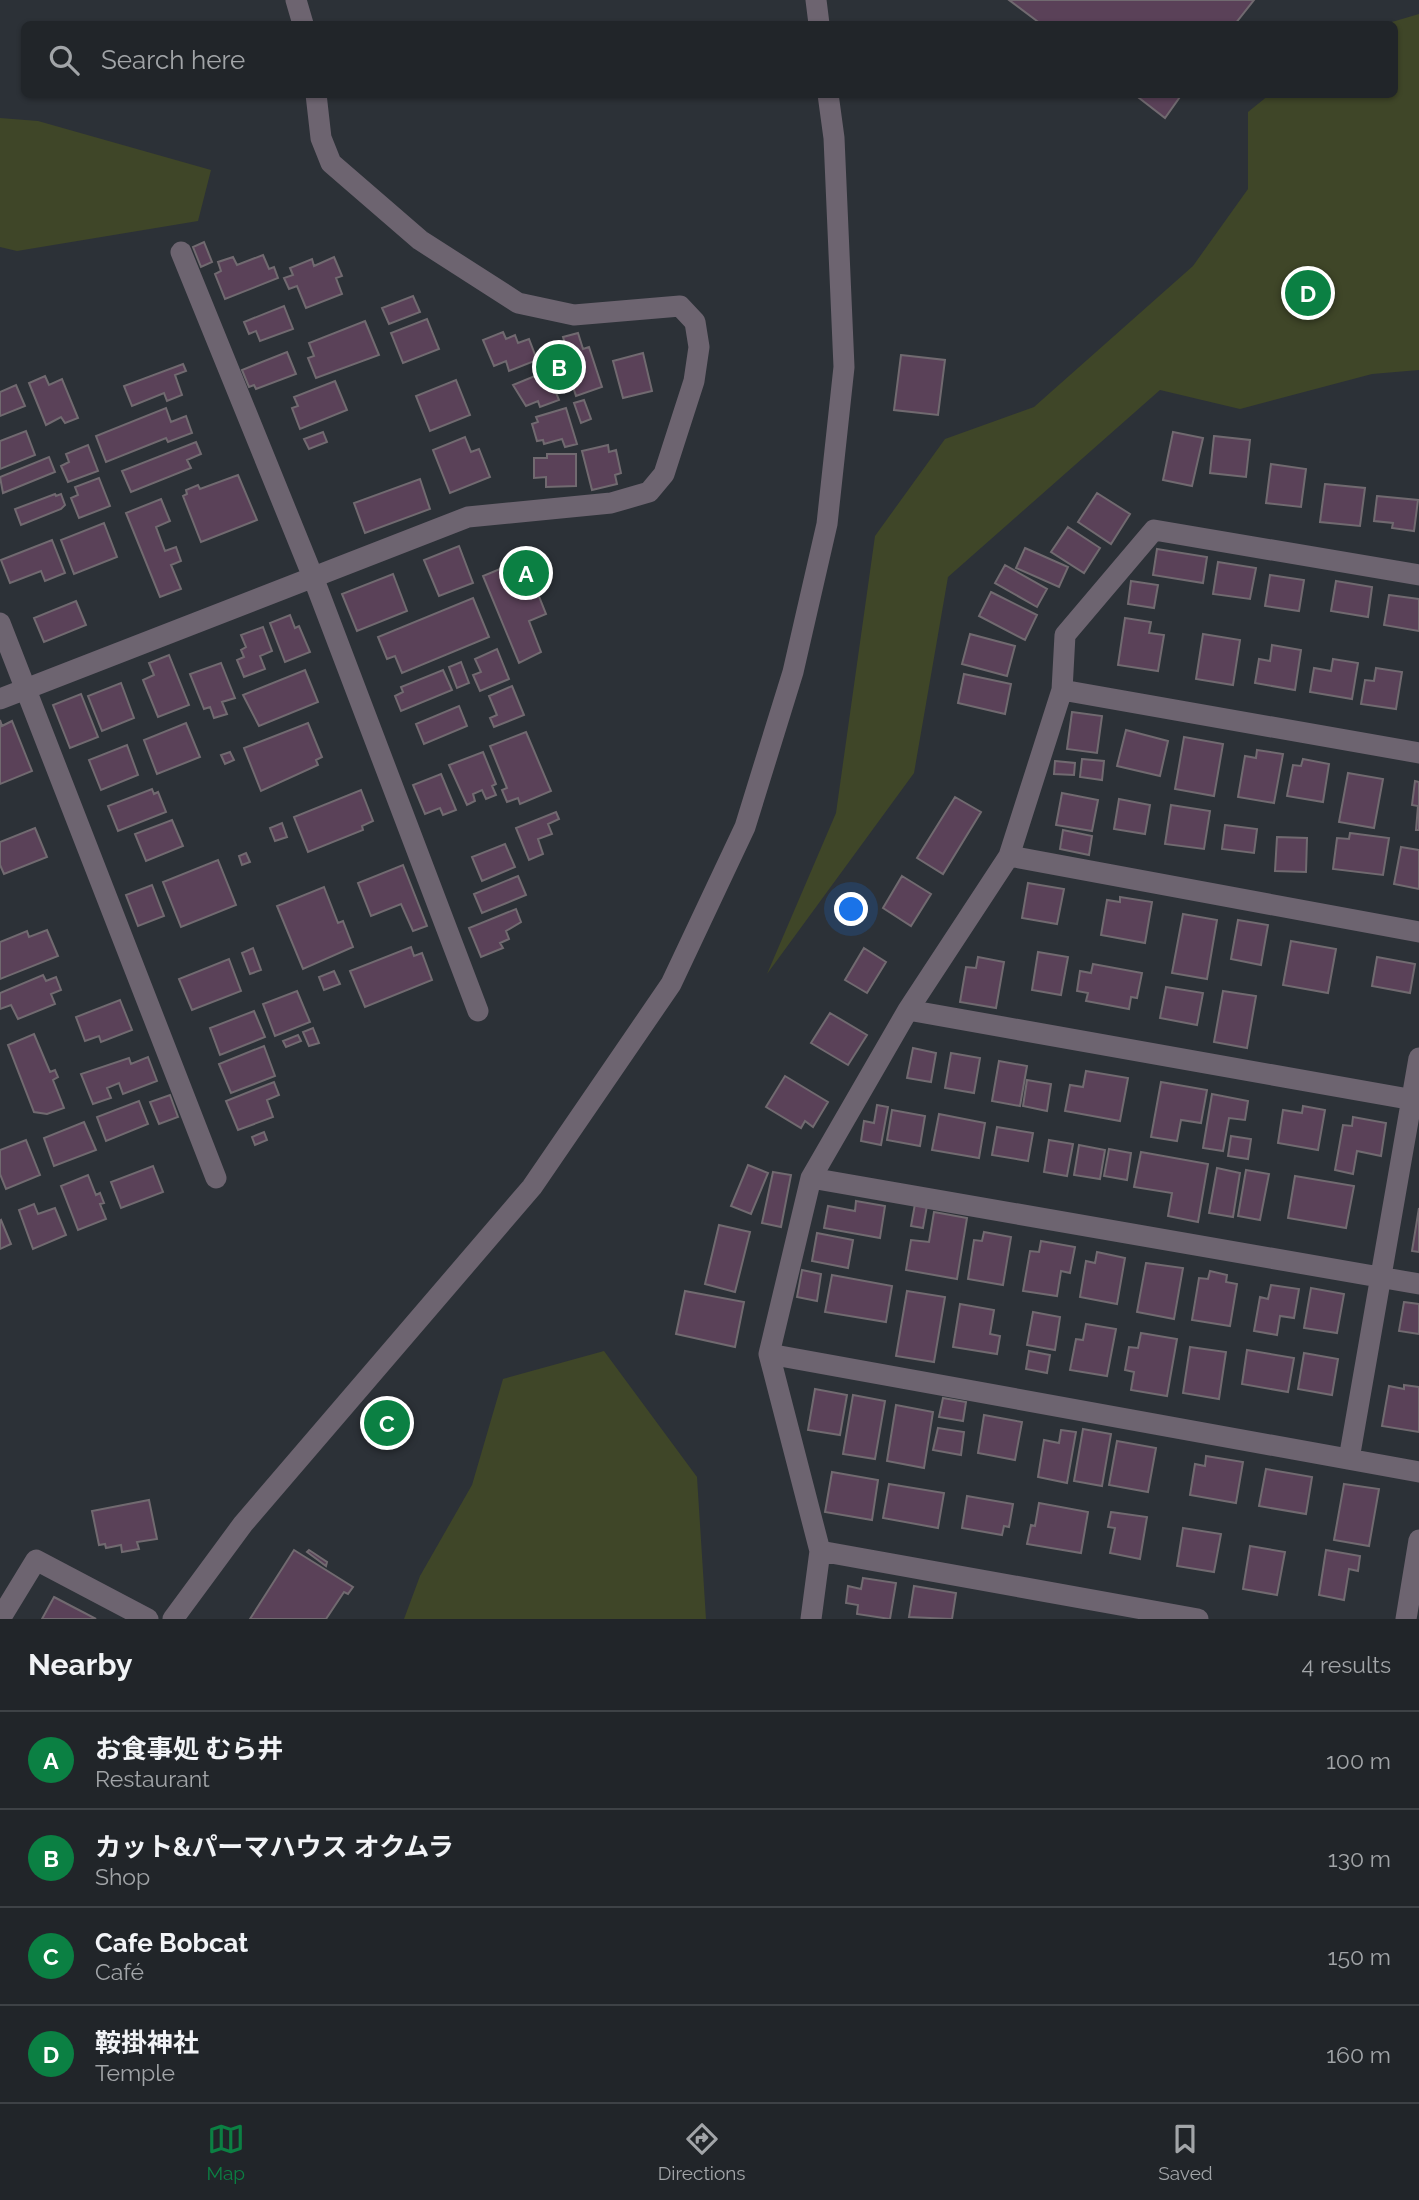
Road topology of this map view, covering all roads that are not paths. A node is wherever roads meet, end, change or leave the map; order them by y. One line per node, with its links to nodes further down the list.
1 (296, 0): 3 (street)
2 (816, 0): 4 (street)
3 (302, 21)
4 (819, 21)
5 (317, 98): 9 (street)
6 (829, 98): 32 (street)
7 (180, 252): 9 (street)
8 (1419, 575): 12 (street)
9 (313, 577): 11 (street); 18 (street)
10 (0, 623): 11 (street)
11 (26, 689): 13 (street); 21 (street)
12 (1062, 690): 14 (street); 15 (street)
13 (0, 699)
14 (1419, 753)
15 (1009, 856): 16 (street); 17 (street)
16 (1419, 932)
17 (908, 1010): 20 (street); 22 (street)
18 (478, 1011)
19 (1419, 1058): 20 (street)
20 (1415, 1101): 23 (street)
21 (216, 1178)
22 (811, 1178): 23 (street); 25 (street)
23 (1381, 1277): 24 (street); 26 (street)
24 (1419, 1283)
25 (769, 1354): 26 (street); 29 (street)
26 (1349, 1459): 27 (street)
27 (1419, 1472)
28 (1419, 1540): 35 (street)
29 (820, 1551): 33 (street); 34 (street)
30 (0, 1619): 31 (street)
31 (148, 1619)
32 (173, 1619)
33 (811, 1619)
34 (1198, 1619)
35 (1406, 1619)

